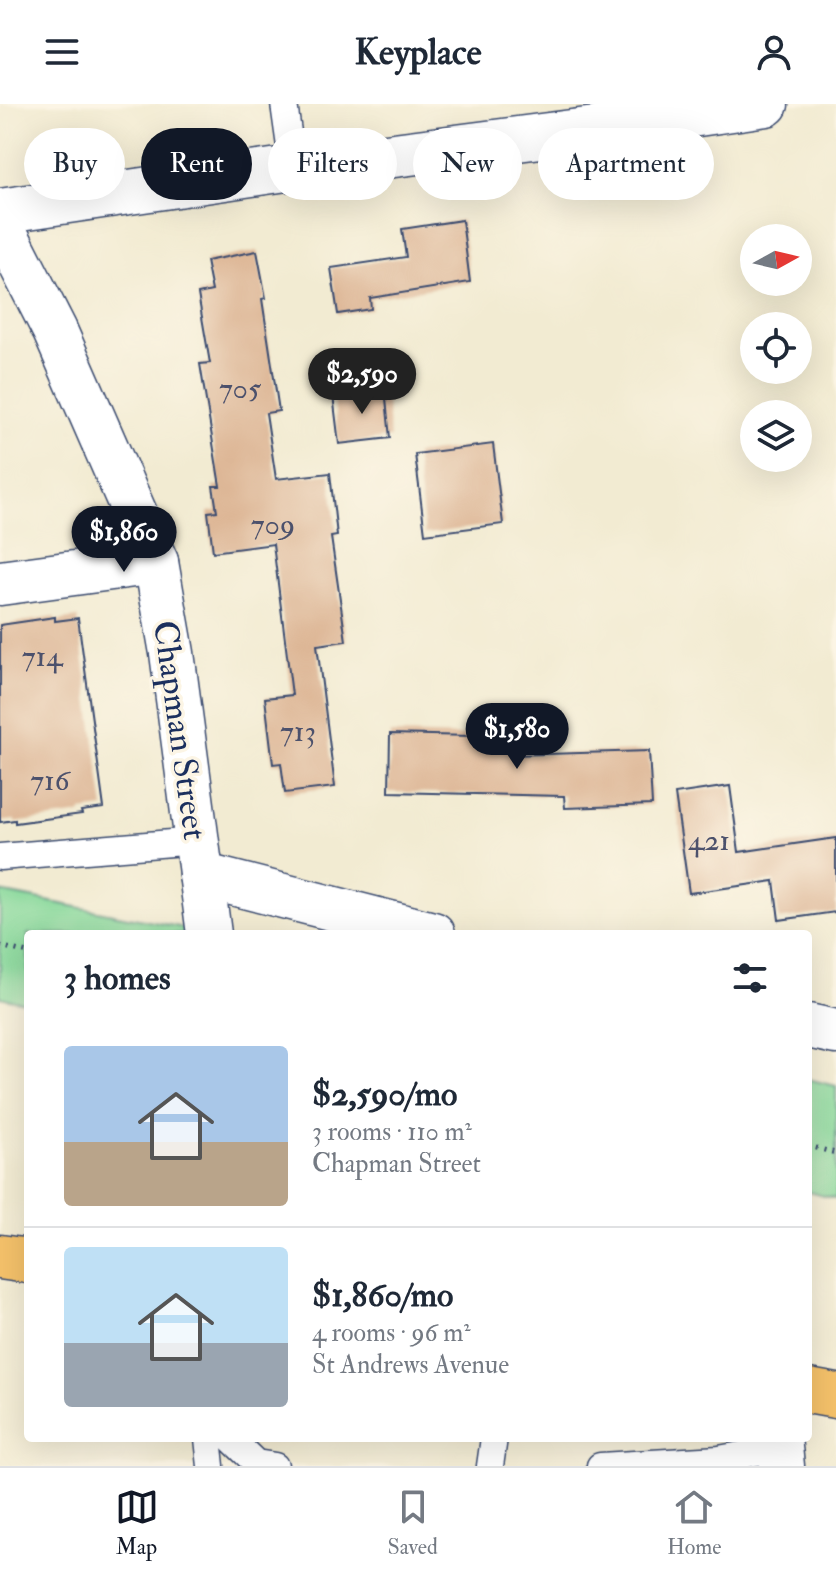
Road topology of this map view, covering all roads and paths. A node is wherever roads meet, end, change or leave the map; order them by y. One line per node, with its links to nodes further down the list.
1 (284, 104): 3 (lane)
2 (766, 104): 4 (street)
3 (287, 128)
4 (397, 155)
5 (268, 172): 6 (street)
6 (0, 211)
7 (0, 223): 8 (street, Chapman Street)
8 (156, 562): 9 (street); 11 (street, Chapman Street)
9 (0, 583)
10 (0, 857): 11 (lane)
11 (198, 858): 12 (street, Chapman Street); 13 (street)
12 (208, 930)
13 (421, 930)
14 (0, 946): 15 (path)
15 (24, 952)
16 (812, 1027): 17 (street)
17 (836, 1032)
18 (812, 1147): 19 (path)
19 (836, 1153)
20 (0, 1257): 21 (main road)
21 (24, 1260)
22 (812, 1392): 23 (main road)
23 (836, 1396)
24 (208, 1442): 29 (lane)
25 (234, 1442): 30 (lane)
26 (493, 1442): 31 (lane)
27 (662, 1450): 28 (lane); 32 (lane)
28 (780, 1451)
29 (211, 1466)
30 (275, 1466)
31 (490, 1466)
32 (600, 1466)

